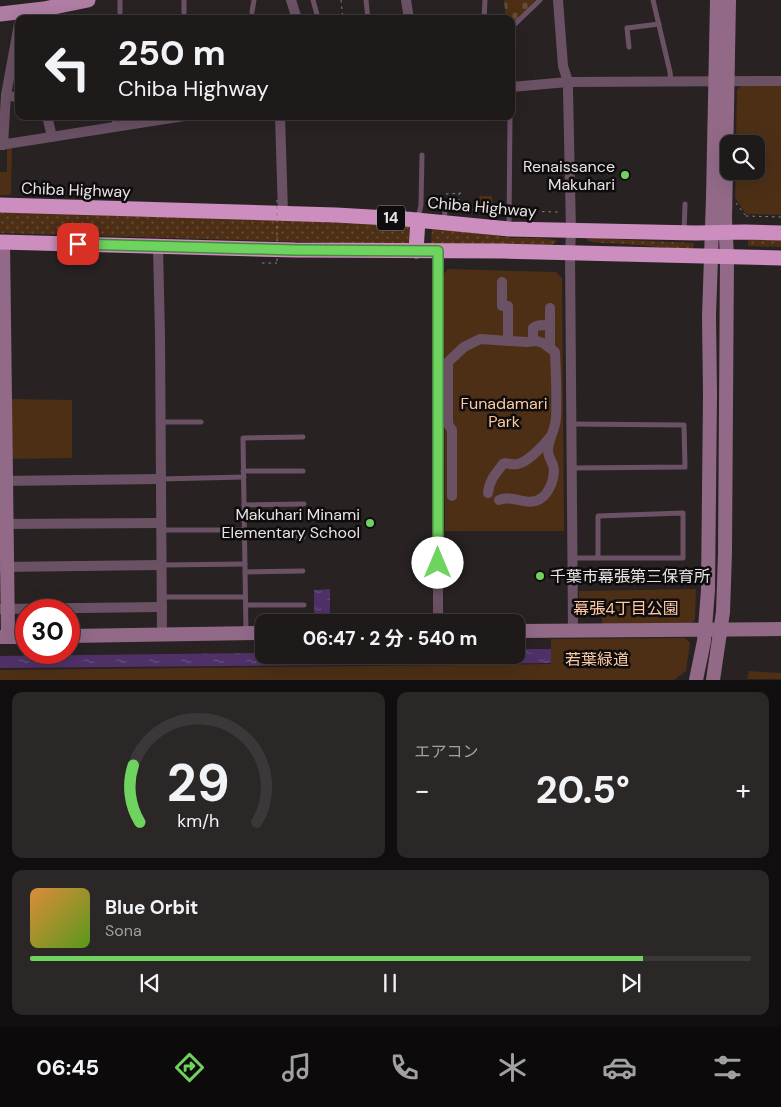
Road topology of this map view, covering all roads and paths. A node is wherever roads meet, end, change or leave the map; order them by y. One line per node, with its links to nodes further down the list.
1 (88, 0): 18 (main road)
2 (120, 0): 19 (lane)
3 (184, 0): 20 (lane)
4 (254, 0): 16 (lane)
5 (291, 0): 21 (street)
6 (313, 0): 22 (lane)
7 (341, 0): 23 (path)
8 (366, 0): 24 (lane)
9 (406, 0): 25 (street)
10 (485, 0): 26 (lane)
11 (540, 0): 27 (lane)
12 (558, 0): 34 (street)
13 (653, 0): 28 (lane)
14 (717, 0): 32 (street)
15 (729, 0): 32 (street)
16 (252, 12)
17 (0, 14): 18 (main road)
18 (20, 14)
19 (120, 15)
20 (184, 15)
21 (296, 15)
22 (317, 15)
23 (343, 15)
24 (368, 15)
25 (408, 15)
26 (484, 15)
27 (515, 24)
28 (659, 24): 30 (lane); 31 (lane)
29 (15, 43): 36 (street)
30 (629, 47)
31 (671, 81): 32 (street); 34 (street)
32 (722, 81): 33 (street); 63 (street)
33 (781, 81)
34 (568, 82): 35 (street); 61 (street)
35 (515, 87)
36 (6, 95): 37 (street); 45 (street)
37 (15, 97)
38 (47, 120): 44 (street)
39 (115, 120): 43 (lane)
40 (153, 120): 43 (street)
41 (280, 120): 52 (street)
42 (510, 120): 60 (lane)
43 (114, 127): 44 (street)
44 (52, 137): 45 (street)
45 (2, 145)
46 (422, 155): 59 (lane)
47 (446, 194): 53 (path)
48 (733, 199): 58 (path)
49 (446, 203): 57 (lane)
50 (685, 204): 62 (lane)
51 (0, 206): 52 (highway, Chiba Highway / 14)
52 (280, 206): 59 (highway, Chiba Highway / 14); 73 (path, bridge)
53 (459, 209): 54 (path); 57 (path)
54 (504, 210)
55 (514, 210): 56 (path)
56 (562, 213)
57 (447, 216): 59 (highway, Chiba Highway / 14); 60 (highway, Chiba Highway / 14)
58 (781, 217)
59 (418, 220): 67 (highway)
60 (509, 229): 61 (highway, Chiba Highway / 14)
61 (571, 231): 62 (highway, Chiba Highway / 14); 69 (street)
62 (684, 233): 63 (highway, Chiba Highway / 14)
63 (719, 233): 64 (highway, Chiba Highway / 14); 70 (street); 71 (street)
64 (781, 234)
65 (1, 242): 66 (highway, 14); 90 (street)
66 (158, 246): 67 (highway, 14); 81 (street)
67 (416, 251): 68 (highway, 14)
68 (438, 251): 69 (highway, 14); 113 (street)
69 (570, 253): 70 (highway, 14); 83 (street)
70 (710, 257): 71 (highway, 14); 115 (street)
71 (727, 257): 72 (highway, 14); 116 (street)
72 (781, 258)
73 (262, 263)
74 (502, 282): 78 (street)
75 (550, 308): 76 (street)
76 (550, 325): 79 (street); 80 (street)
77 (490, 339): 78 (street); 79 (street); 92 (street)
78 (508, 341): 79 (street)
79 (529, 342): 80 (street)
80 (556, 351): 85 (street)
81 (160, 422): 82 (lane); 89 (street)
82 (201, 422)
83 (571, 424): 87 (street); 87 (lane)
84 (303, 437): 88 (lane)
85 (544, 450): 87 (street); 91 (street)
86 (303, 471): 88 (lane)
87 (563, 471): 93 (street); 101 (street)
88 (243, 474): 89 (lane); 94 (lane)
89 (160, 479): 90 (street); 97 (street)
90 (3, 481): 96 (street)
91 (488, 494)
92 (452, 496)
93 (499, 500)
94 (244, 504): 95 (lane); 98 (lane)
95 (304, 504)
96 (3, 524): 97 (street); 105 (street)
97 (161, 526): 98 (lane); 104 (street)
98 (244, 530): 99 (lane)
99 (244, 537): 100 (lane); 103 (lane)
100 (303, 537)
101 (572, 558): 102 (lane); 118 (street)
102 (598, 558): 102 (lane)
103 (245, 564): 104 (lane); 107 (lane)
104 (161, 565): 105 (street); 109 (street)
105 (3, 567): 112 (street)
106 (304, 571): 107 (lane)
107 (245, 572): 108 (lane)
108 (245, 597): 109 (lane); 110 (lane)
109 (161, 602): 112 (street); 121 (street)
110 (246, 605): 111 (lane); 119 (lane)
111 (304, 605)
112 (4, 609): 123 (street)
113 (438, 614)
114 (781, 629): 116 (street)
115 (705, 630): 116 (street); 118 (street); 124 (street)
116 (721, 630): 125 (street)
117 (525, 631): 118 (street)
118 (573, 631)
119 (246, 634): 120 (street); 121 (street)
120 (255, 634)
121 (162, 635): 122 (street)
122 (80, 636)
123 (4, 637)
124 (696, 680)
125 (713, 680)

